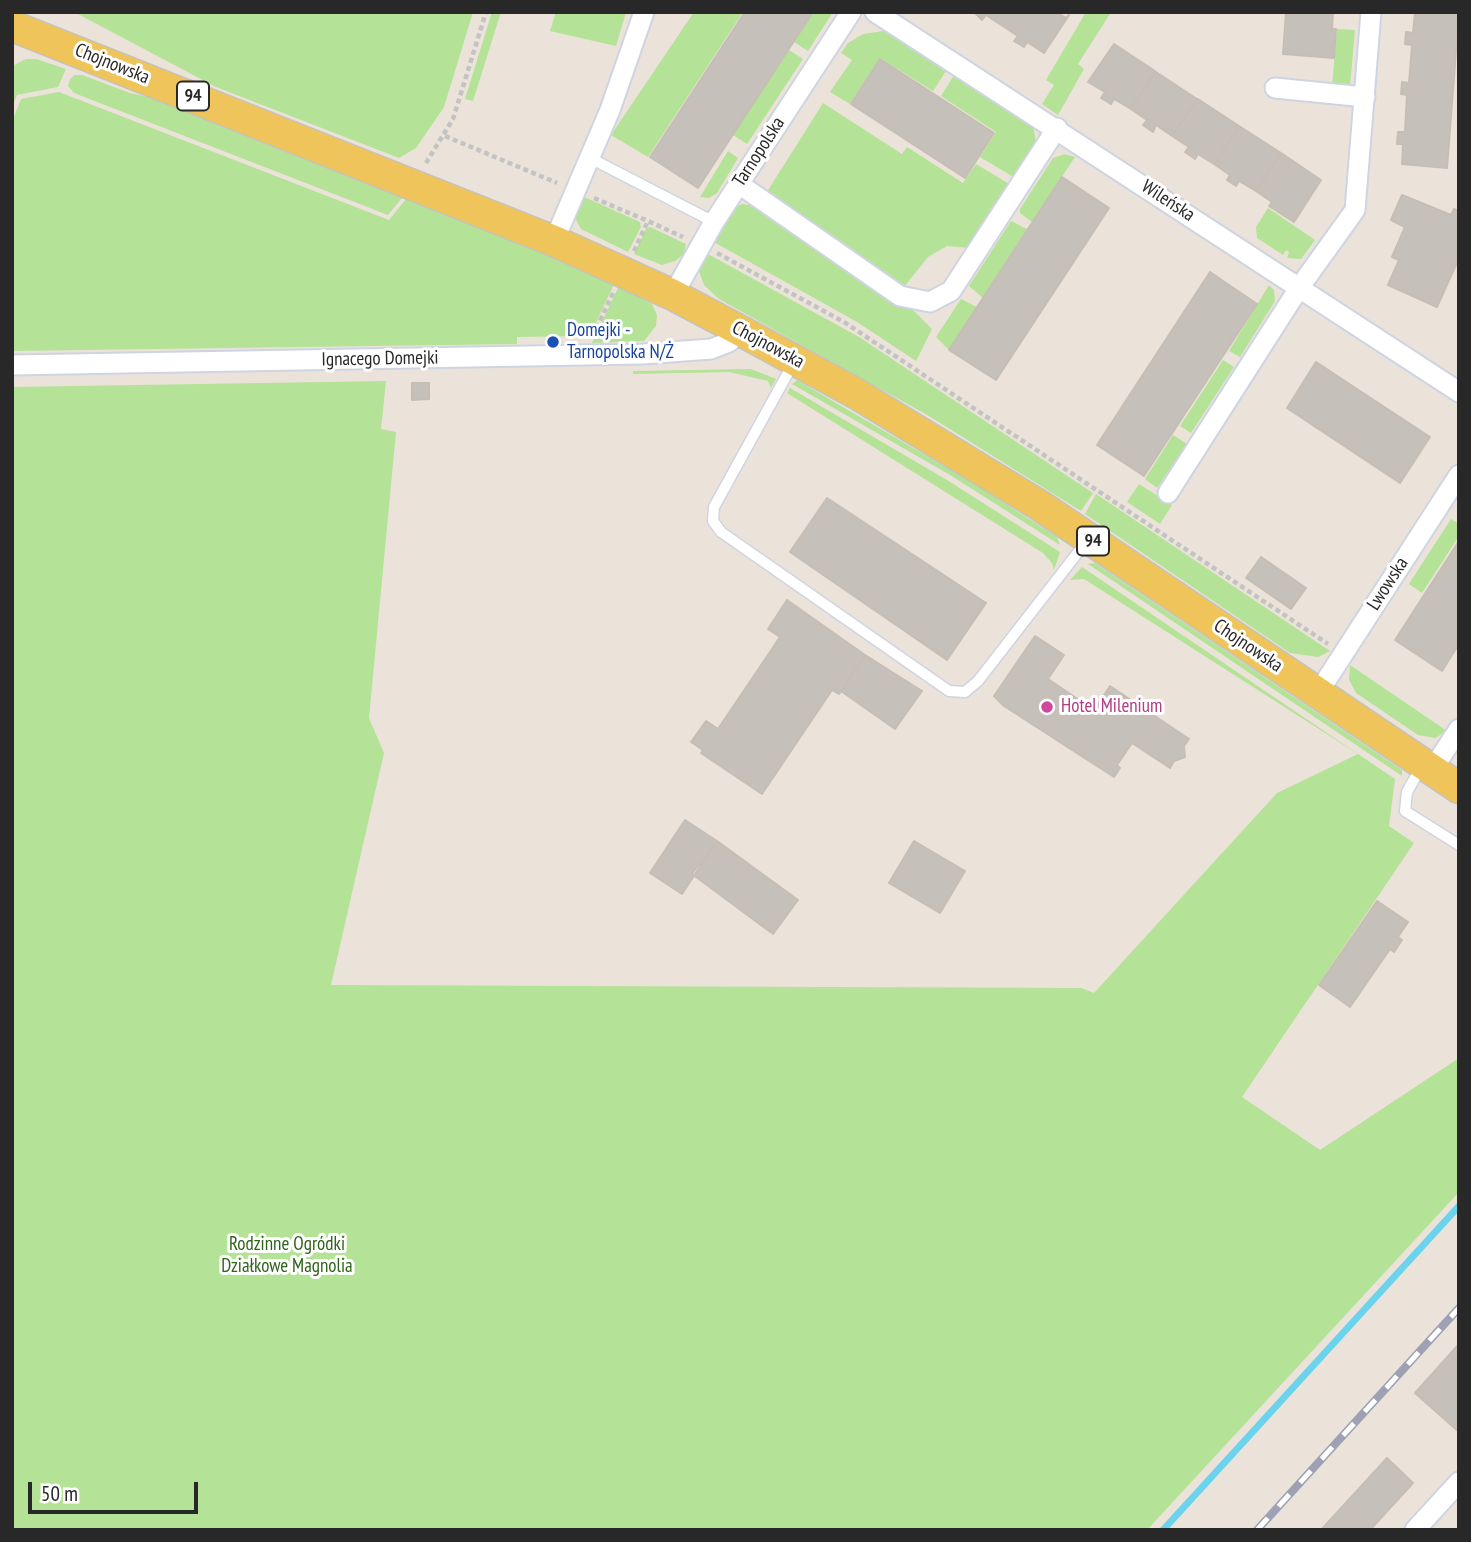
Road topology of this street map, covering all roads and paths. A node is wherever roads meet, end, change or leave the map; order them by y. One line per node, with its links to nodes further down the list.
1 (486, 12): 10 (path)
2 (644, 12): 11 (street)
3 (851, 12): 13 (street, Tarnopolska)
4 (875, 12): 9 (street, Wileńska)
5 (1371, 12): 8 (street)
6 (12, 26): 17 (main road, Chojnowska / 94)
7 (1275, 88): 8 (street)
8 (1365, 97): 20 (street)
9 (1056, 128): 13 (street); 20 (street, Wileńska)
10 (445, 136): 12 (path); 14 (path)
11 (590, 158): 14 (street); 16 (lane)
12 (419, 171)
13 (739, 184): 16 (street, Tarnopolska)
14 (576, 191): 15 (path); 17 (street)
15 (648, 221): 18 (path); 19 (path)
16 (714, 222): 18 (street, Tarnopolska)
17 (554, 241): 19 (main road, Chojnowska / 94)
18 (701, 245): 21 (street, Tarnopolska); 30 (path)
19 (624, 272): 21 (main road, Chojnowska / 94); 23 (path)
20 (1299, 288): 26 (street, Wileńska); 28 (street)
21 (673, 295): 22 (main road, Chojnowska / 94)
22 (741, 331): 24 (main road, Chojnowska / 94); 25 (street, Ignacego Domejki)
23 (592, 337)
24 (796, 360): 29 (main road, Chojnowska / 94); 29 (lane)
25 (12, 365)
26 (1459, 392)
27 (1459, 475): 30 (street, Lwowska)
28 (1168, 492)
29 (1089, 538): 31 (main road, Chojnowska / 94)
30 (1343, 653): 31 (street, Lwowska)
31 (1318, 692): 33 (main road, Chojnowska / 94)
32 (1459, 729): 33 (street)
33 (1428, 767): 34 (main road, Chojnowska / 94); 35 (lane)
34 (1459, 788)
35 (1459, 845)
36 (1459, 1482): 37 (street)
37 (1415, 1530)

